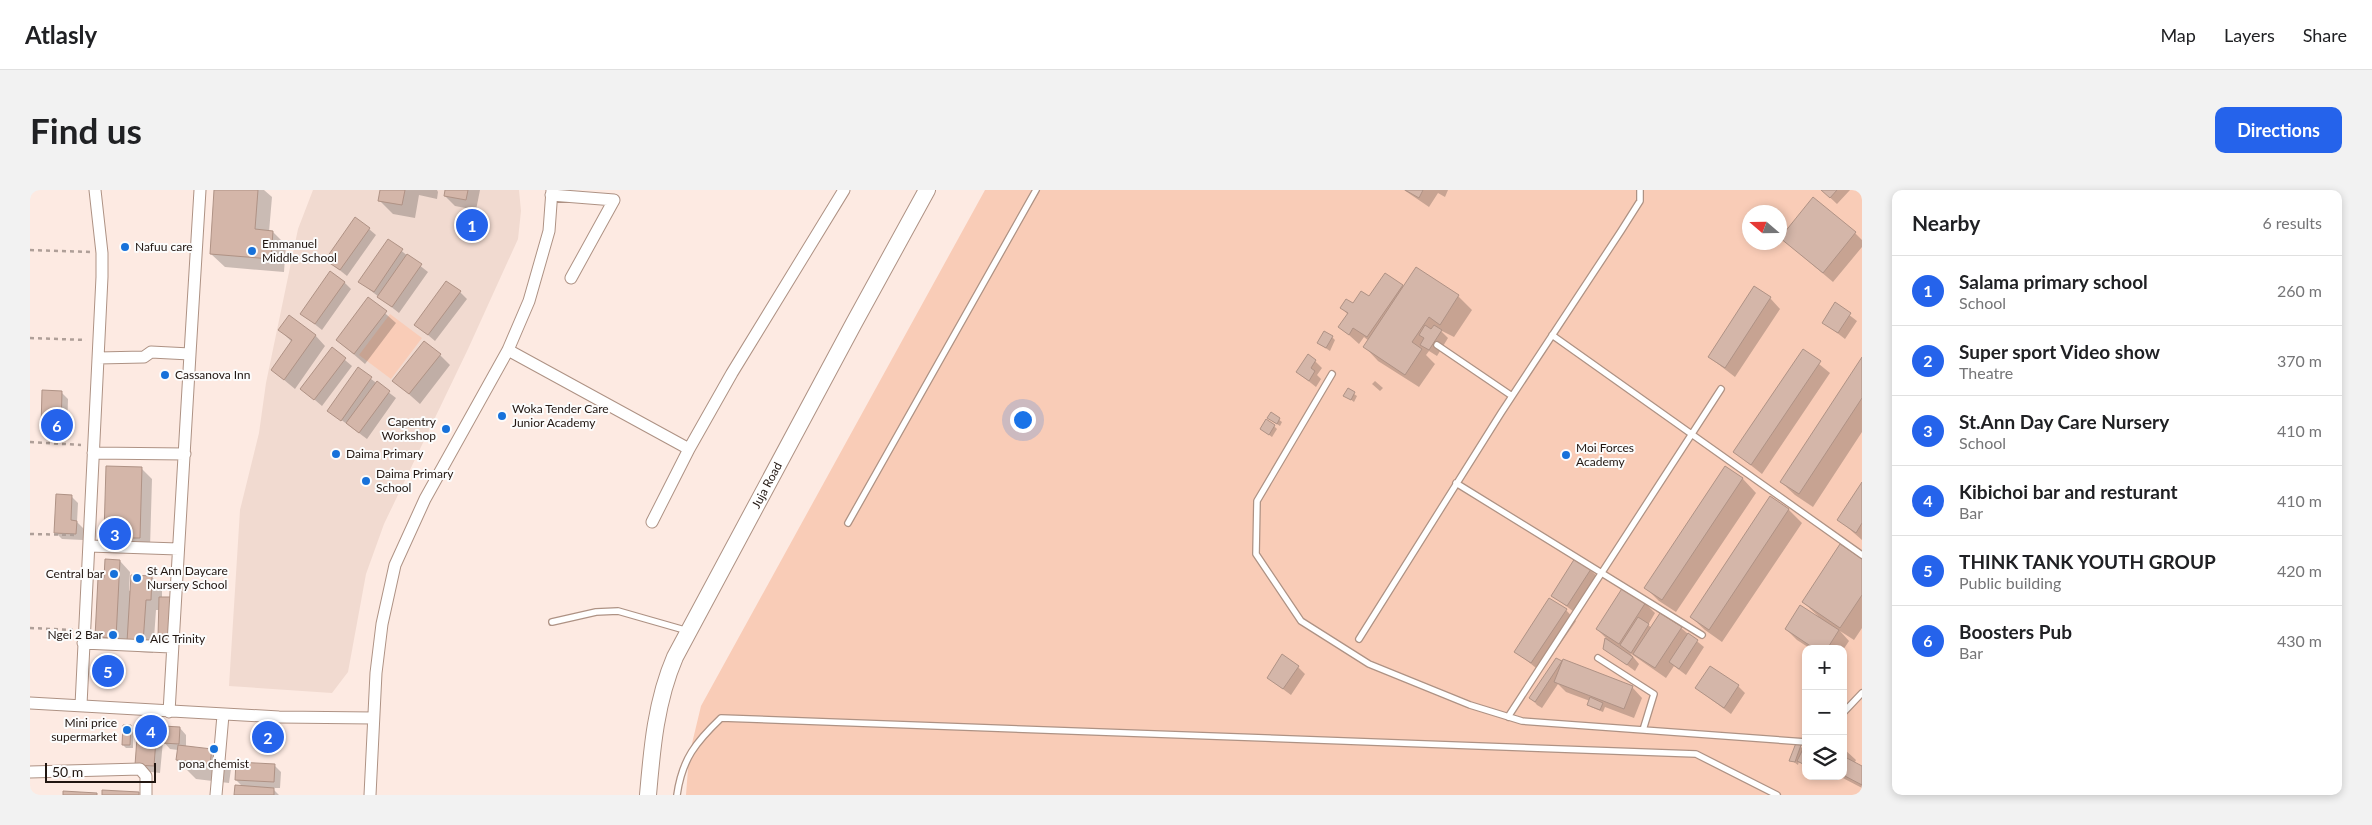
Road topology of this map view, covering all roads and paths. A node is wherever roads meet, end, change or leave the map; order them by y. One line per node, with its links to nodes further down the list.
1 (95, 190): 10 (street)
2 (200, 190): 17 (street)
3 (844, 190): 25 (street)
4 (928, 190): 38 (main road, Juja Road)
5 (1036, 190): 29 (lane)
6 (1640, 190): 12 (lane)
7 (552, 193): 8 (street); 16 (street)
8 (617, 195): 11 (street)
9 (30, 250): 10 (path)
10 (102, 253): 14 (street)
11 (571, 278)
12 (1552, 336): 21 (lane); 22 (lane)
13 (30, 338): 14 (path)
14 (98, 340): 18 (street)
15 (1437, 345): 21 (lane)
16 (508, 350): 25 (street); 51 (street)
17 (190, 354): 18 (street); 26 (street)
18 (98, 358): 24 (street)
19 (1332, 374): 50 (lane)
20 (1722, 389): 22 (lane)
21 (1512, 396): 27 (lane)
22 (1692, 435): 33 (lane); 34 (lane)
23 (30, 442): 24 (path)
24 (93, 449): 26 (street); 31 (street)
25 (688, 449): 28 (street)
26 (185, 454): 32 (street)
27 (1456, 483): 34 (lane); 40 (lane)
28 (652, 522)
29 (848, 523)
30 (30, 534): 31 (path)
31 (90, 541): 32 (street); 37 (street)
32 (178, 549): 42 (street)
33 (1862, 555)
34 (1603, 574): 39 (lane); 50 (lane)
35 (552, 622): 38 (lane)
36 (30, 628): 37 (path)
37 (85, 630): 41 (street)
38 (688, 631): 58 (main road, Juja Road)
39 (1702, 635)
40 (1359, 639)
41 (84, 643): 42 (street); 46 (street)
42 (171, 647): 48 (street)
43 (1598, 658): 52 (lane)
44 (1862, 693): 47 (lane)
45 (30, 703): 46 (street)
46 (81, 705): 48 (street)
47 (1847, 709)
48 (169, 712): 49 (street)
49 (223, 715): 51 (street); 56 (street)
50 (1508, 717): 52 (lane)
51 (374, 718): 57 (street)
52 (1643, 730): 53 (lane)
53 (1802, 742)
54 (30, 772): 55 (street)
55 (146, 795)
56 (216, 795)
57 (370, 795)
58 (648, 795)
59 (677, 795): 60 (lane)
60 (1777, 795)

